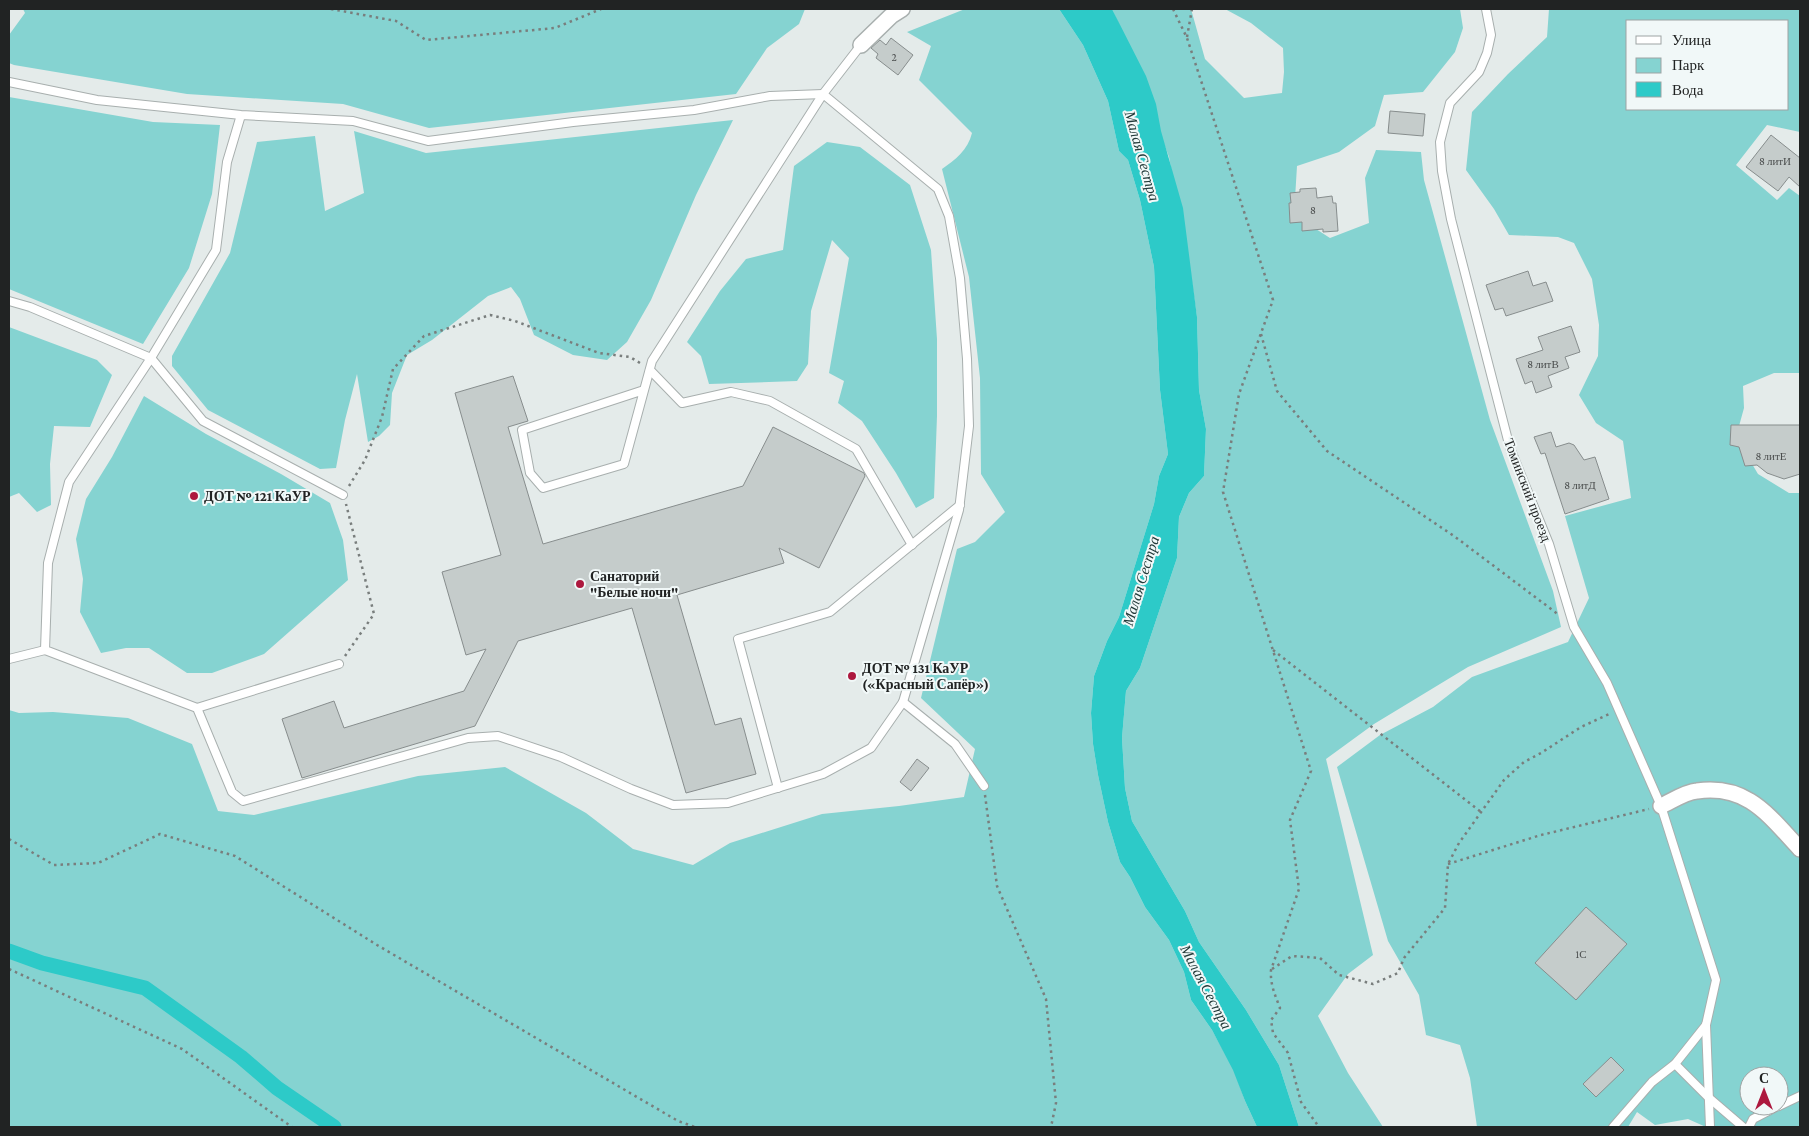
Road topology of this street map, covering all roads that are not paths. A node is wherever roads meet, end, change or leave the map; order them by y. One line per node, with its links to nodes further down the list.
1 (1486, 9): 21 (lane, Томинский проезд)
2 (891, 11): 3 (street)
3 (861, 45): 5 (lane)
4 (9, 82): 6 (lane)
5 (823, 94): 6 (lane); 9 (lane); 12 (lane)
6 (242, 115): 8 (lane)
7 (9, 301): 8 (lane)
8 (151, 358): 11 (lane); 14 (lane)
9 (650, 370): 10 (lane); 13 (lane)
10 (644, 390): 10 (lane)
11 (343, 494)
12 (960, 506): 13 (lane); 17 (lane)
13 (912, 544): 20 (lane)
14 (45, 650): 15 (lane); 18 (lane)
15 (9, 659)
16 (339, 664): 18 (lane)
17 (903, 702): 19 (lane); 20 (lane)
18 (197, 708): 20 (lane)
19 (984, 786)
20 (778, 788)
21 (1661, 806): 22 (street); 23 (lane, Томинский проезд)
22 (1800, 849)
23 (1706, 1025): 24 (lane); 25 (lane)
24 (1675, 1064): 25 (lane); 27 (lane)
25 (1708, 1097): 28 (lane); 29 (lane)
26 (1759, 1116): 30 (lane)
27 (1613, 1127)
28 (1710, 1127)
29 (1743, 1127)
30 (1749, 1127)

